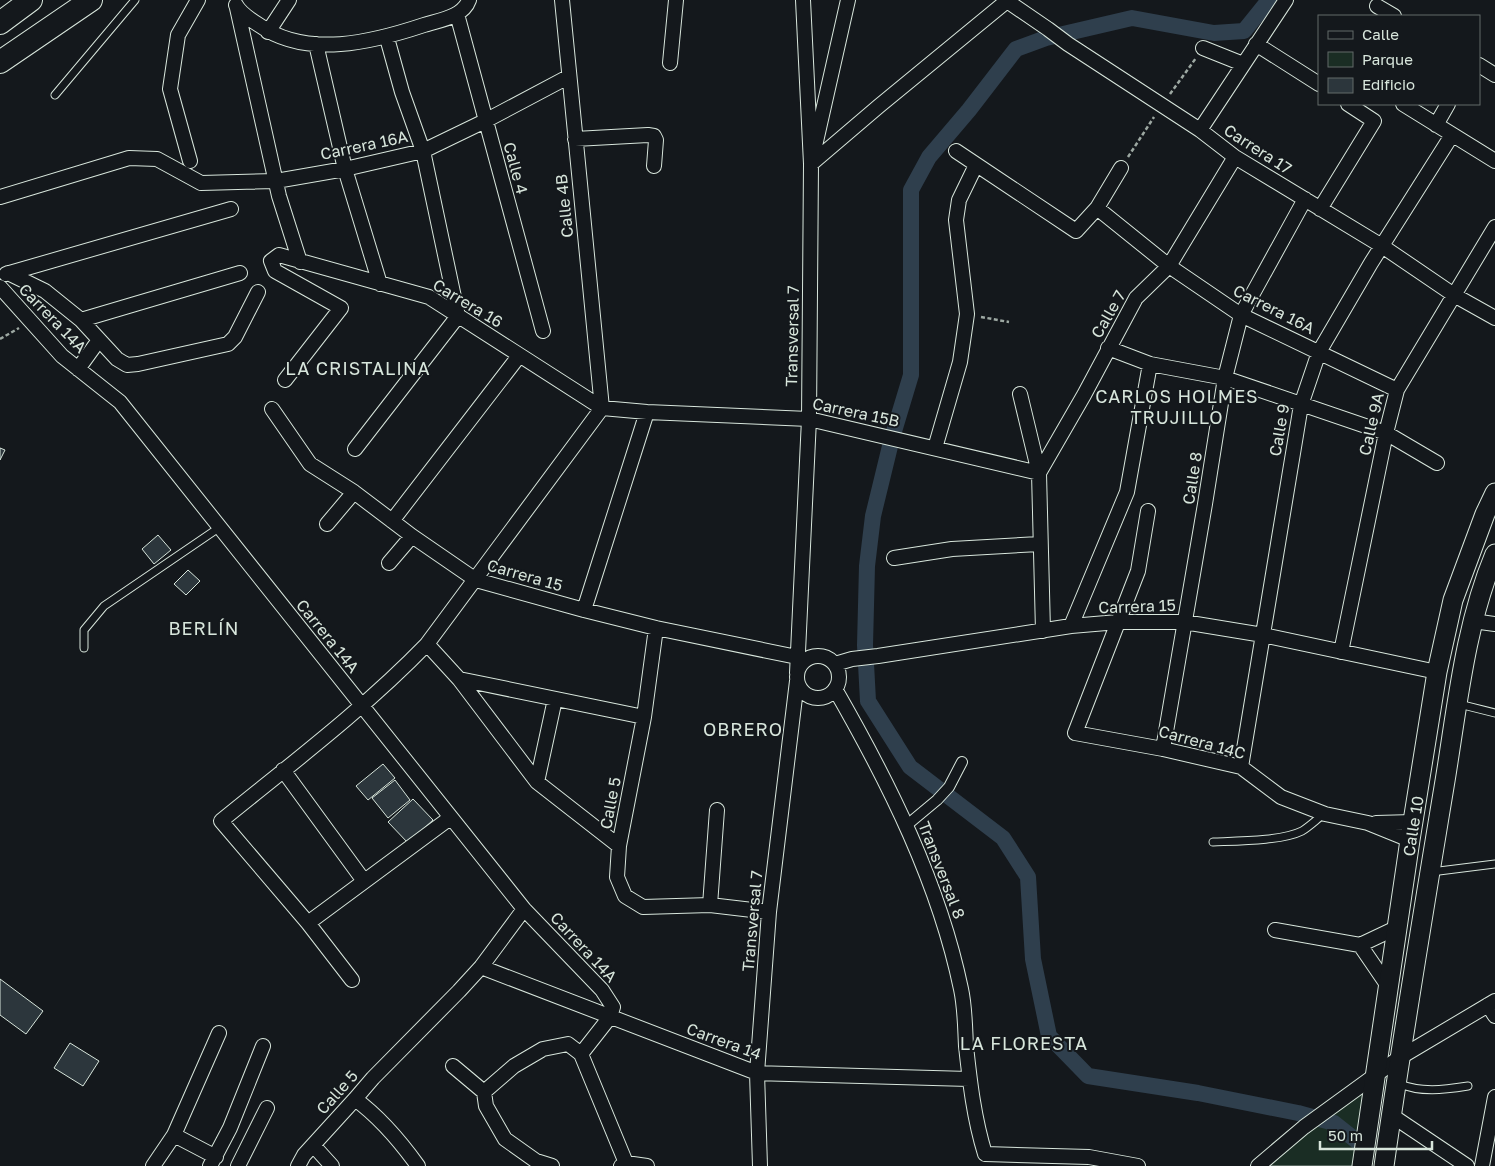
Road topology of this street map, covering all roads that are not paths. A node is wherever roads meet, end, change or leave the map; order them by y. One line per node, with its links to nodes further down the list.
1 (30, 0): 17 (highway)
2 (91, 0): 23 (highway)
3 (135, 0): 30 (lane)
4 (198, 0): 42 (street)
5 (289, 0): 18 (street)
6 (469, 0): 15 (street)
7 (562, 0): 28 (street, Calle 4B)
8 (676, 0): 24 (street)
9 (803, 0): 44 (street, Transversal 7)
10 (848, 0): 44 (street)
11 (1286, 0): 21 (street)
12 (1007, 1): 36 (street, Carrera 17); 44 (street)
13 (236, 4): 18 (street); 49 (street)
14 (1377, 8): 16 (street)
15 (457, 14): 19 (street); 34 (street, Calle 4)
16 (1392, 15)
17 (0, 23)
18 (268, 32): 20 (street)
19 (386, 38): 20 (street); 39 (street)
20 (316, 44): 48 (street)
21 (1256, 44): 25 (street); 29 (street)
22 (1203, 48): 25 (street)
23 (0, 62)
24 (670, 63)
25 (1242, 64): 36 (street)
26 (1480, 66): 27 (street)
27 (1495, 75)
28 (568, 77): 34 (street, Carrera 16A); 38 (street, Calle 4B)
29 (1318, 83)
30 (55, 94)
31 (1350, 105): 54 (street)
32 (1405, 105): 35 (street)
33 (1447, 105): 35 (street)
34 (485, 121): 39 (street, Carrera 16A); 69 (street, Calle 4)
35 (1436, 125): 37 (street)
36 (1200, 130): 41 (street, Carrera 17)
37 (1452, 136): 43 (street); 56 (street, Calle 9)
38 (575, 139): 46 (street); 81 (street, Calle 4B)
39 (423, 150): 48 (street, Carrera 16A); 66 (street)
40 (956, 152): 45 (street)
41 (1235, 157): 51 (street, Carrera 17); 58 (street, Calle 7)
42 (190, 161)
43 (1495, 162)
44 (811, 164): 84 (street, Transversal 7)
45 (976, 165): 52 (street); 87 (street)
46 (654, 166)
47 (1120, 168): 52 (street)
48 (345, 169): 49 (street, Carrera 16A); 61 (street)
49 (276, 181): 50 (street, Carrera 16A); 57 (street)
50 (0, 197)
51 (1305, 200): 54 (street, Carrera 17); 65 (street, Calle 8)
52 (1098, 208): 58 (street, Carrera 16A)
53 (231, 209): 60 (street)
54 (1320, 209): 56 (street, Carrera 17)
55 (1495, 227): 64 (street, Calle 9A)
56 (1382, 246): 64 (street, Carrera 17); 72 (street, Calle 9)
57 (300, 262): 61 (street, Carrera 16); 77 (street, Carrera 16)
58 (1169, 266): 65 (street, Carrera 16A); 71 (street, Calle 7)
59 (240, 274): 68 (street)
60 (4, 275): 68 (street)
61 (380, 284): 66 (street, Carrera 16)
62 (0, 287): 75 (street, Carrera 14A)
63 (258, 292): 70 (street)
64 (1454, 295): 67 (street, Carrera 17); 78 (street, Calle 9A)
65 (1241, 315): 72 (street, Carrera 16A); 76 (street, Calle 8)
66 (458, 316): 73 (street, Carrera 16); 86 (street)
67 (1495, 318)
68 (81, 320): 70 (street)
69 (543, 331)
70 (99, 340): 75 (street)
71 (1108, 348): 74 (street); 89 (street, Calle 7)
72 (1319, 352): 78 (street, Carrera 16A); 80 (street, Calle 9)
73 (519, 356): 81 (street, Carrera 16); 93 (street)
74 (1150, 364): 76 (street); 107 (street)
75 (78, 369): 95 (street, Carrera 14A)
76 (1225, 378): 80 (street); 105 (street, Calle 8)
77 (285, 380)
78 (1397, 390): 85 (street, Calle 9A)
79 (1020, 394): 89 (street)
80 (1301, 405): 85 (street); 110 (street, Calle 9)
81 (602, 408): 83 (street, Carrera 15B); 101 (street)
82 (272, 409): 90 (street, Carrera 15)
83 (647, 412): 84 (street, Carrera 15B); 102 (street)
84 (809, 419): 87 (street, Carrera 15B); 114 (street, Transversal 7)
85 (1386, 433): 88 (street); 113 (street, Calle 9A)
86 (356, 448)
87 (935, 448): 89 (street, Carrera 15B)
88 (1437, 463)
89 (1039, 473): 97 (street)
90 (354, 492): 93 (street, Carrera 15); 94 (street)
91 (1495, 493): 116 (main road, Calle 10)
92 (1148, 511): 104 (street)
93 (392, 520): 96 (street, Carrera 15)
94 (327, 524)
95 (220, 527): 112 (lane); 122 (street, Carrera 14A)
96 (412, 536): 100 (street); 101 (street, Carrera 15)
97 (1040, 544): 99 (street); 109 (street)
98 (1495, 554): 103 (main road, Calle 10)
99 (894, 558)
100 (389, 563)
101 (476, 580): 102 (street, Carrera 15); 111 (street)
102 (584, 610): 108 (street, Carrera 15)
103 (1473, 621): 106 (street); 121 (main road, Calle 10)
104 (1118, 622): 105 (street, Carrera 15); 107 (street, Carrera 15); 125 (street, Carrera 14C)
105 (1184, 622): 110 (street, Carrera 15); 125 (street, Calle 8)
106 (1495, 624)
107 (1071, 626): 109 (street, Carrera 15)
108 (656, 628): 114 (street, Carrera 15); 124 (street, Calle 5)
109 (1043, 631): 115 (street, Carrera 15)
110 (1263, 636): 113 (street, Carrera 15); 127 (street, Calle 9)
111 (427, 644): 118 (street); 122 (street)
112 (84, 648)
113 (1341, 652): 116 (street, Carrera 15)
114 (798, 657): 117 (street, Transversal 7)
115 (835, 664): 117 (street); 119 (street)
116 (1438, 672): 134 (main road, Calle 10)
117 (797, 677): 119 (street); 142 (street, Transversal 7)
118 (459, 679): 120 (street); 129 (street)
119 (835, 689): 133 (street, Transversal 8)
120 (555, 699): 124 (street); 129 (street)
121 (1458, 704): 123 (lane); 138 (main road, Calle 10)
122 (362, 706): 128 (street); 132 (street, Carrera 14A)
123 (1495, 713)
124 (644, 717): 136 (street, Calle 5)
125 (1163, 749): 127 (street, Carrera 14C)
126 (962, 762): 133 (street)
127 (1241, 767): 131 (street, Carrera 14C)
128 (283, 770): 139 (street); 143 (street)
129 (537, 782): 136 (street)
130 (717, 810): 140 (street)
131 (1325, 814): 134 (street, Carrera 14C); 135 (lane)
132 (450, 818): 139 (street); 141 (street, Carrera 14A)
133 (906, 825): 159 (street, Transversal 8)
134 (1412, 831): 144 (main road, Calle 10)
135 (1213, 842)
136 (619, 846): 140 (street, Calle 5)
137 (1495, 864): 138 (lane)
138 (1430, 872): 155 (main road, Calle 10)
139 (364, 881): 143 (street)
140 (710, 905): 142 (street)
141 (524, 909): 147 (street, Calle 5); 151 (street, Carrera 14A)
142 (769, 912): 157 (street, Transversal 7)
143 (308, 923): 148 (street)
144 (1398, 926): 146 (street); 149 (main road, Calle 10)
145 (1275, 930): 146 (street)
146 (1360, 945): 149 (street)
147 (481, 967): 151 (street, Carrera 14); 164 (street, Calle 5)
148 (352, 980)
149 (1388, 986): 158 (main road, Calle 10)
150 (1493, 1008): 155 (street)
151 (610, 1017): 154 (street); 157 (street, Carrera 14)
152 (219, 1033): 167 (street)
153 (263, 1046): 170 (street)
154 (582, 1054): 162 (street); 171 (street)
155 (1399, 1058): 158 (street); 160 (main road, Calle 10)
156 (453, 1066): 162 (street)
157 (757, 1073): 159 (street, Carrera 14); 179 (street, Transversal 7)
158 (1375, 1075): 182 (street); 183 (main road, Calle 10)
159 (969, 1079): 169 (street, Transversal 8)
160 (1396, 1082): 161 (lane); 166 (main road, Calle 10)
161 (1468, 1086)
162 (484, 1092): 177 (street)
163 (1495, 1097): 186 (street)
164 (355, 1099): 168 (street, Calle 5); 176 (street)
165 (268, 1108): 173 (street)
166 (1391, 1115): 184 (main road, Calle 10); 185 (street)
167 (174, 1135): 170 (street); 172 (street)
168 (313, 1145): 174 (street, Calle 5); 175 (street)
169 (985, 1154): 180 (street); 181 (street)
170 (213, 1161)
171 (624, 1165): 178 (street)
172 (153, 1166)
173 (238, 1166)
174 (298, 1166)
175 (332, 1166)
176 (418, 1166)
177 (552, 1166)
178 (647, 1166)
179 (760, 1166)
180 (1001, 1166)
181 (1138, 1166)
182 (1258, 1166)
183 (1362, 1166)
184 (1384, 1166)
185 (1467, 1166)
186 (1482, 1166)

